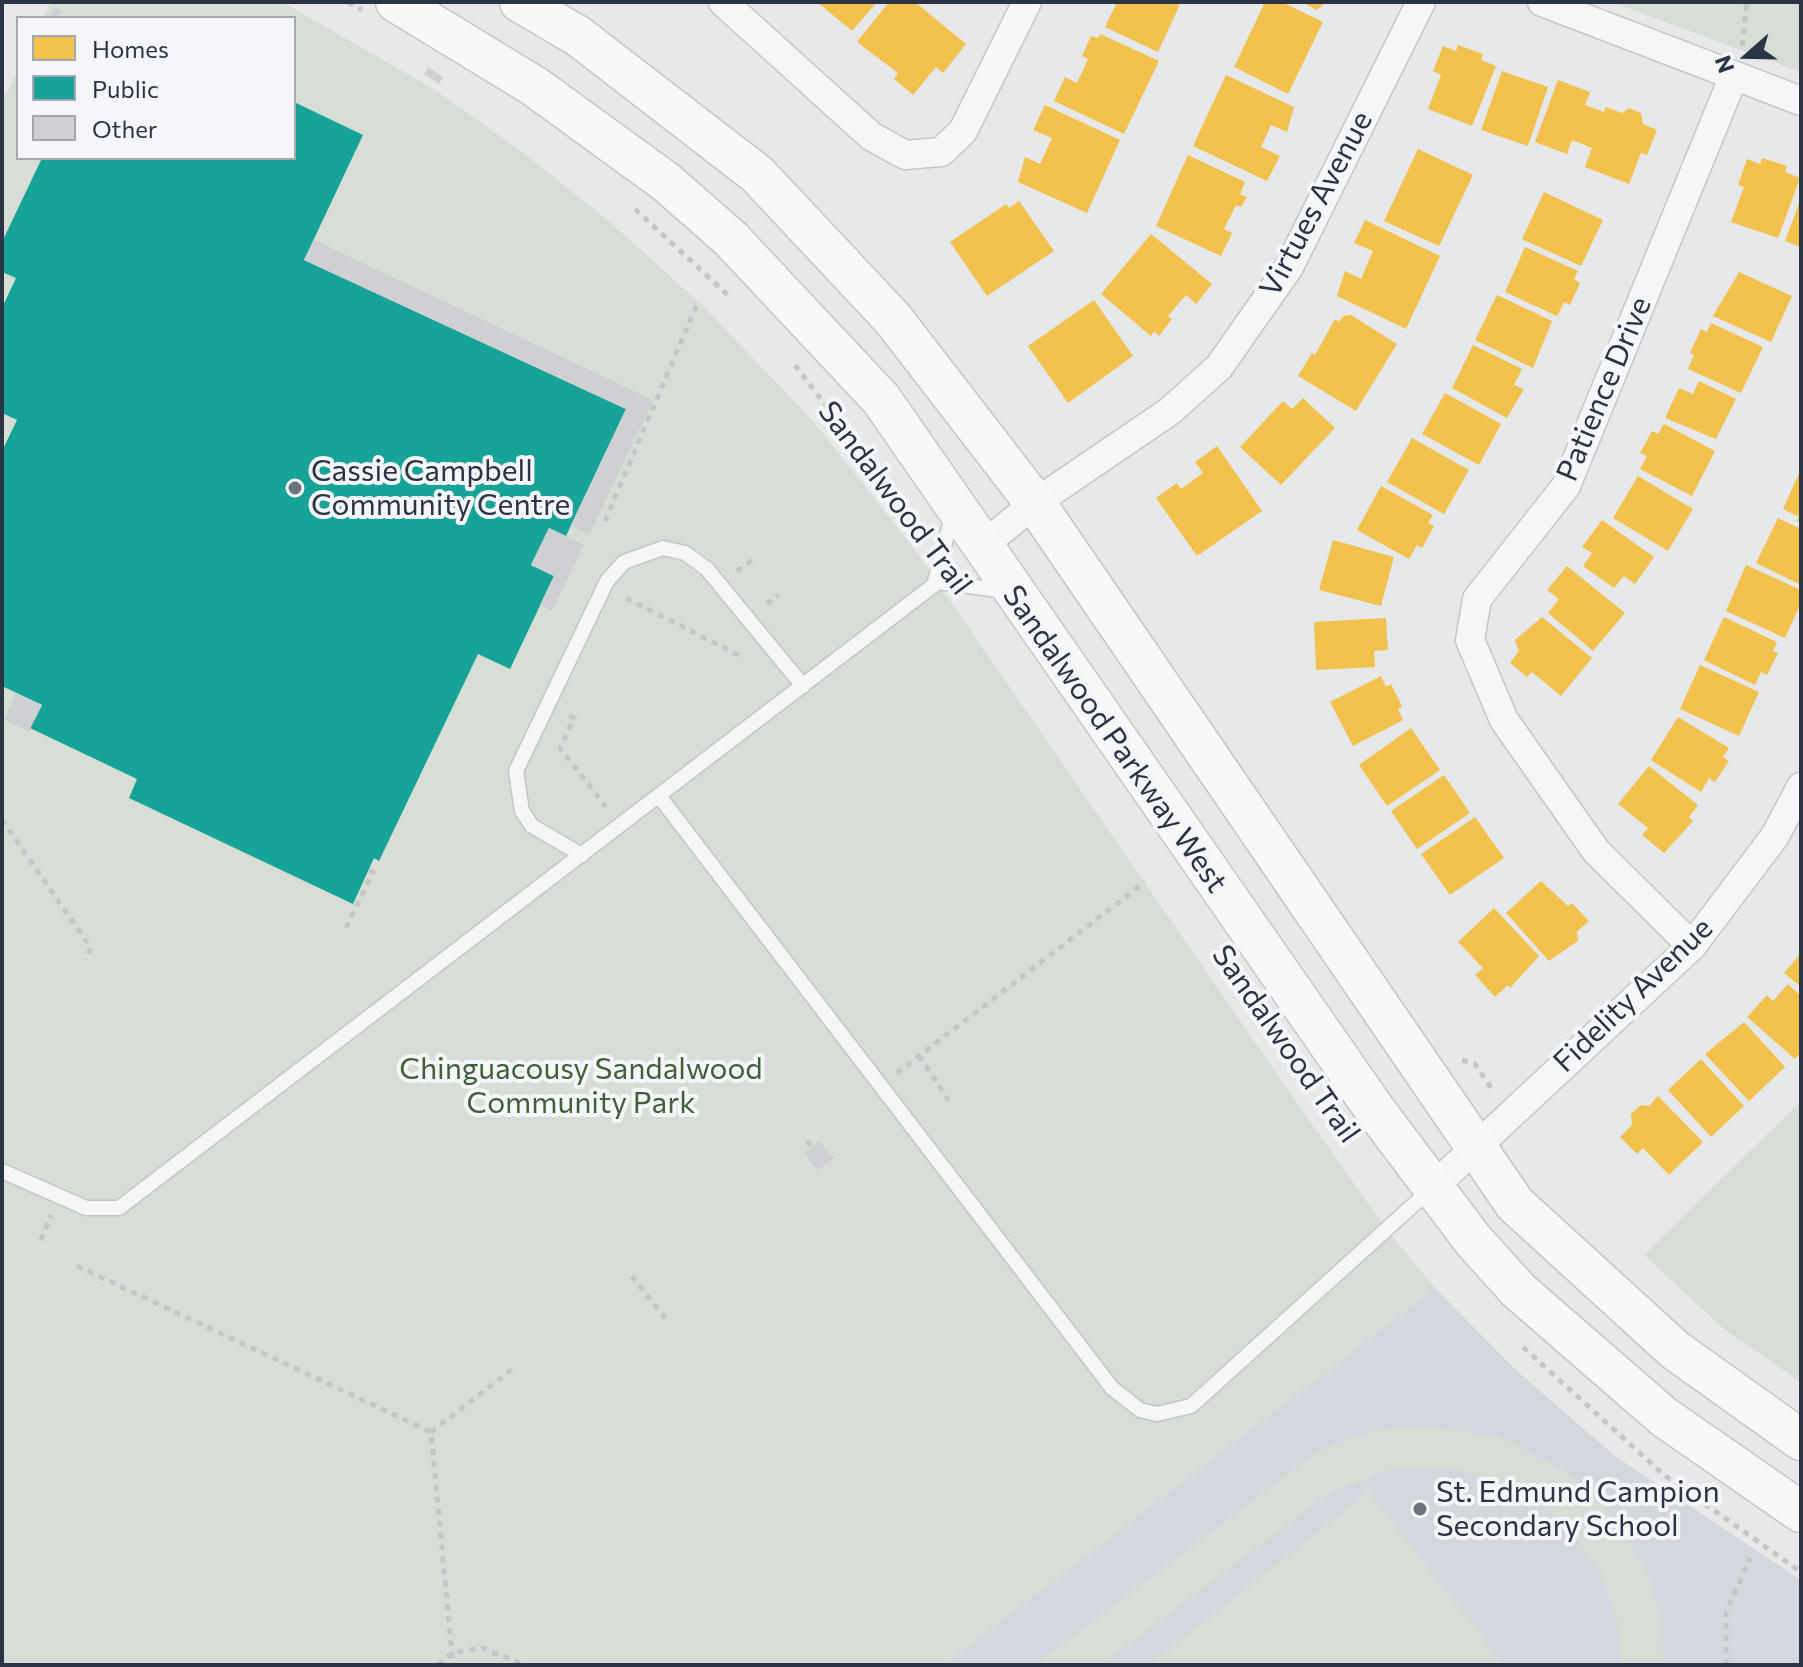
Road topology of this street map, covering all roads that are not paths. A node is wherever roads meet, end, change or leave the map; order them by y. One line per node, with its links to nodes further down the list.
1 (520, 2): 9 (main road)
2 (723, 2): 3 (street)
3 (1027, 2)
4 (1421, 2): 9 (street, Virtues Avenue)
5 (1542, 2): 7 (street)
6 (385, 10): 10 (main road, Sandalwood Parkway West)
7 (1733, 78): 8 (street); 18 (street, Patience Drive)
8 (1801, 101)
9 (1035, 503): 11 (street, Virtues Avenue); 19 (main road)
10 (954, 506): 11 (main road, Sandalwood Parkway West); 12 (lane)
11 (981, 547): 13 (main road, Sandalwood Parkway West)
12 (938, 582): 13 (lane); 14 (lane)
13 (1013, 592): 21 (main road, Sandalwood Parkway West)
14 (803, 686): 16 (lane); 17 (lane)
15 (1801, 787): 18 (street, Fidelity Avenue)
16 (659, 796): 17 (lane); 21 (lane)
17 (582, 855): 20 (lane)
18 (1692, 946): 19 (street, Fidelity Avenue)
19 (1473, 1148): 21 (street); 22 (main road)
20 (2, 1171)
21 (1431, 1189): 23 (main road, Sandalwood Parkway West)
22 (1801, 1440)
23 (1801, 1512)

